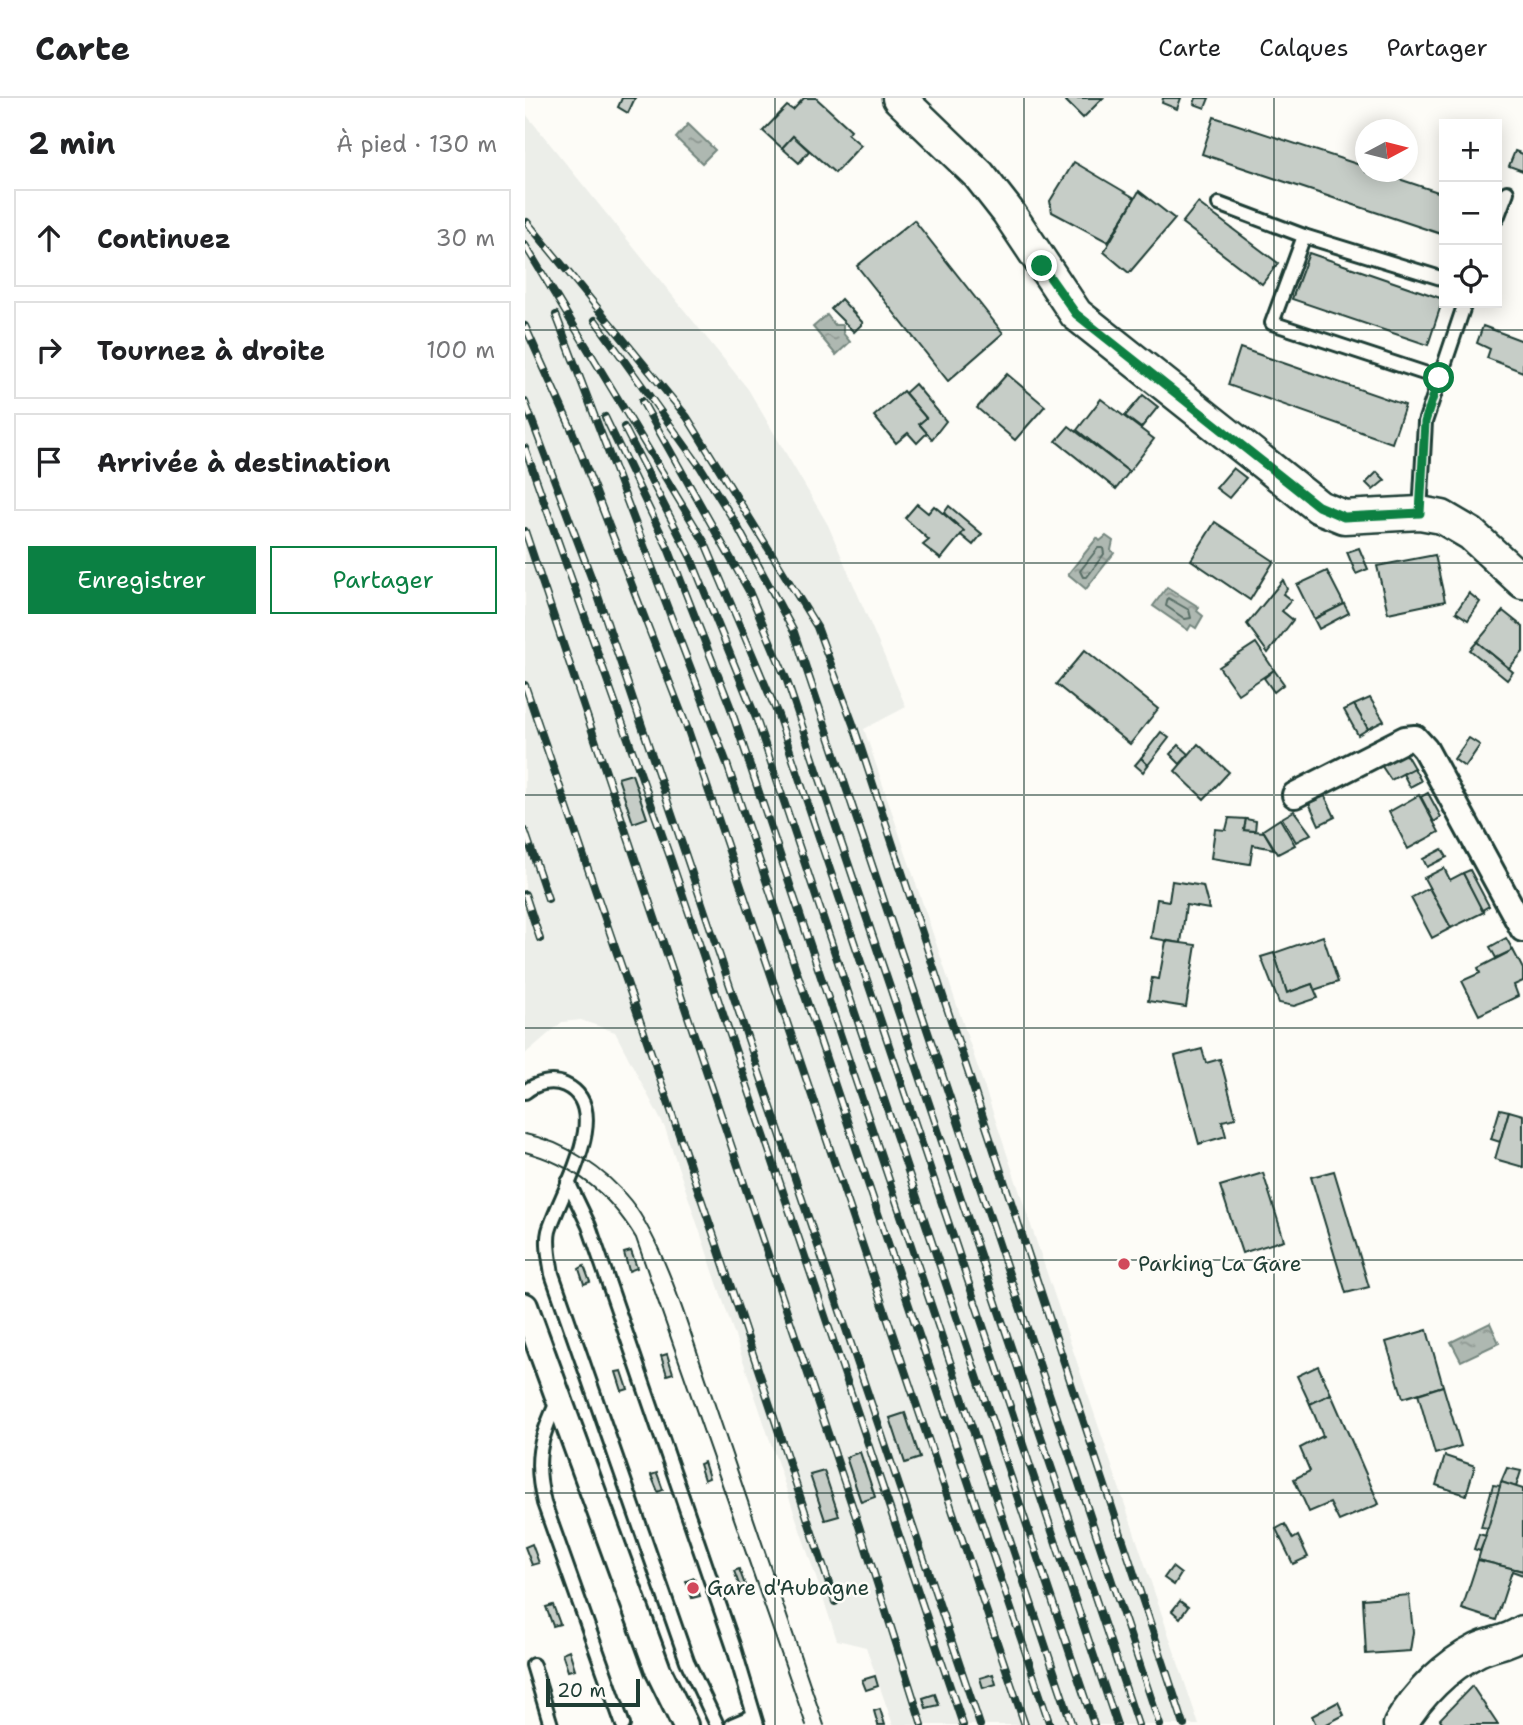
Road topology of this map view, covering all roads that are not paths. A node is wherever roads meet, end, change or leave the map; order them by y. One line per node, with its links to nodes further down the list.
1 (899, 98): 9 (street)
2 (1507, 192): 4 (lane)
3 (1219, 204): 5 (lane)
4 (1502, 205)
5 (1304, 236): 6 (lane); 8 (lane)
6 (1439, 277)
7 (1463, 308): 8 (lane)
8 (1439, 378): 9 (lane)
9 (1420, 513): 10 (street)
10 (1523, 582)
11 (1295, 795): 12 (street)
12 (1523, 929)
13 (525, 1092): 14 (lane)
14 (568, 1182): 19 (lane); 23 (lane)
15 (525, 1307): 16 (street)
16 (559, 1397): 21 (lane); 22 (street)
17 (1523, 1632): 25 (street)
18 (533, 1665): 20 (lane)
19 (755, 1720): 24 (lane)
20 (551, 1725)
21 (623, 1725)
22 (685, 1725)
23 (717, 1725)
24 (732, 1725)
25 (1400, 1725)

